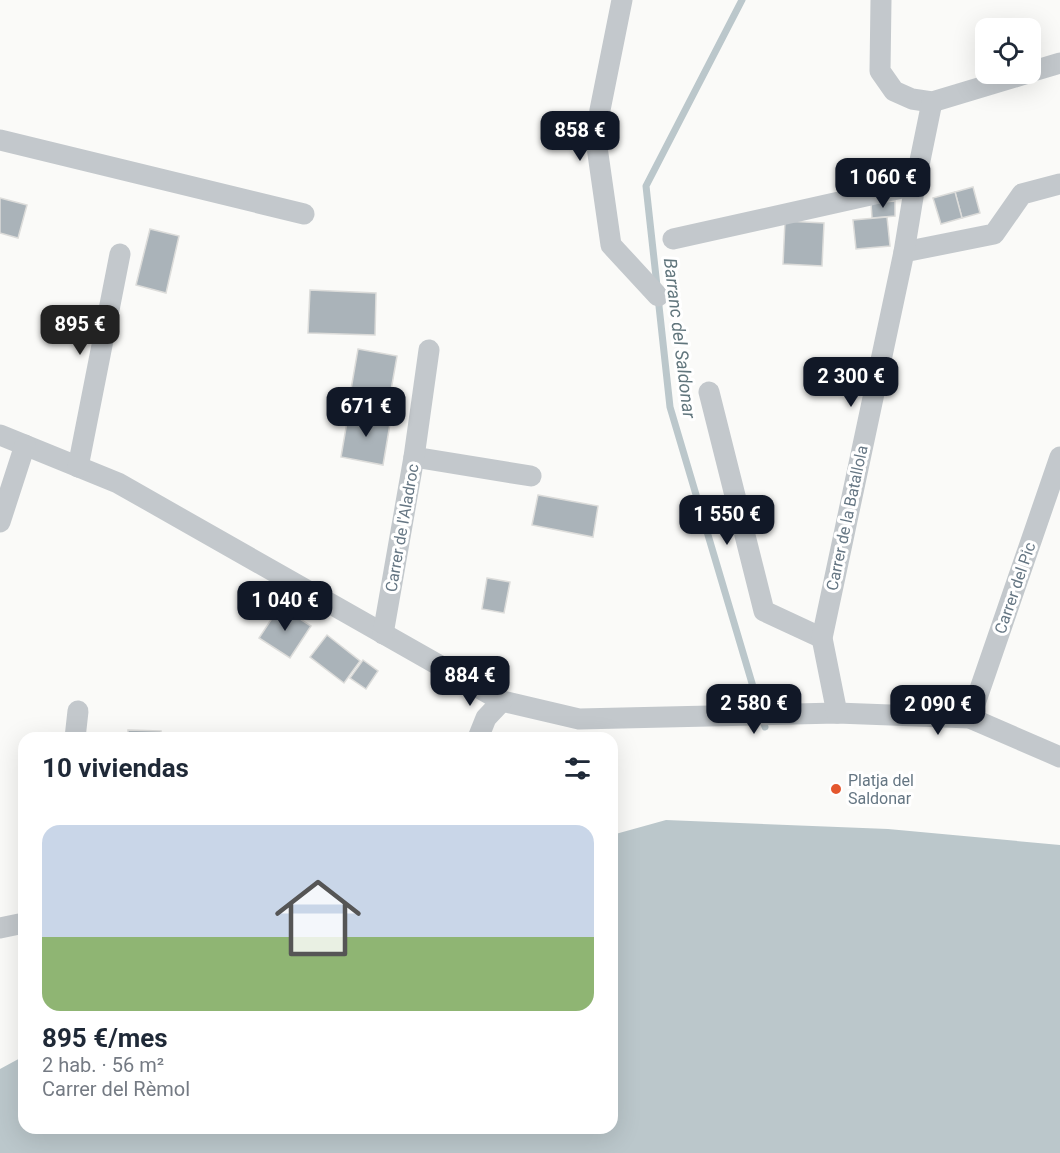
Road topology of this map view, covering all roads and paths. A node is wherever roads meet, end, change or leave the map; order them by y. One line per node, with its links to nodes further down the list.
1 (622, 0): 14 (street)
2 (881, 0): 6 (street)
3 (1060, 63): 4 (street)
4 (1041, 69)
5 (992, 84): 6 (street)
6 (932, 102): 9 (street, Carrer de la Batallola)
7 (0, 141): 10 (street)
8 (1060, 184): 12 (street)
9 (915, 185): 11 (street); 12 (street, Carrer de la Batallola)
10 (304, 213)
11 (673, 239)
12 (904, 252): 25 (street, Carrer de la Batallola)
13 (120, 254): 21 (street)
14 (658, 296)
15 (429, 350): 19 (street, Carrer de l'Aladroc)
16 (709, 392): 25 (street)
17 (0, 435): 18 (street)
18 (25, 445): 21 (street); 23 (street)
19 (414, 457): 22 (street); 24 (street, Carrer de l'Aladroc)
20 (1060, 457): 29 (street, Carrer del Pic)
21 (78, 467): 24 (street)
22 (531, 476)
23 (0, 522)
24 (383, 634): 26 (street)
25 (822, 638): 28 (street, Carrer de la Batallola)
26 (502, 701): 28 (street); 31 (street)
27 (78, 711): 30 (street)
28 (837, 713): 29 (street)
29 (970, 718): 33 (street)
30 (76, 732)
31 (480, 732)
32 (1060, 737): 33 (street)
33 (1051, 753)
34 (18, 924): 35 (street)
35 (0, 928)

